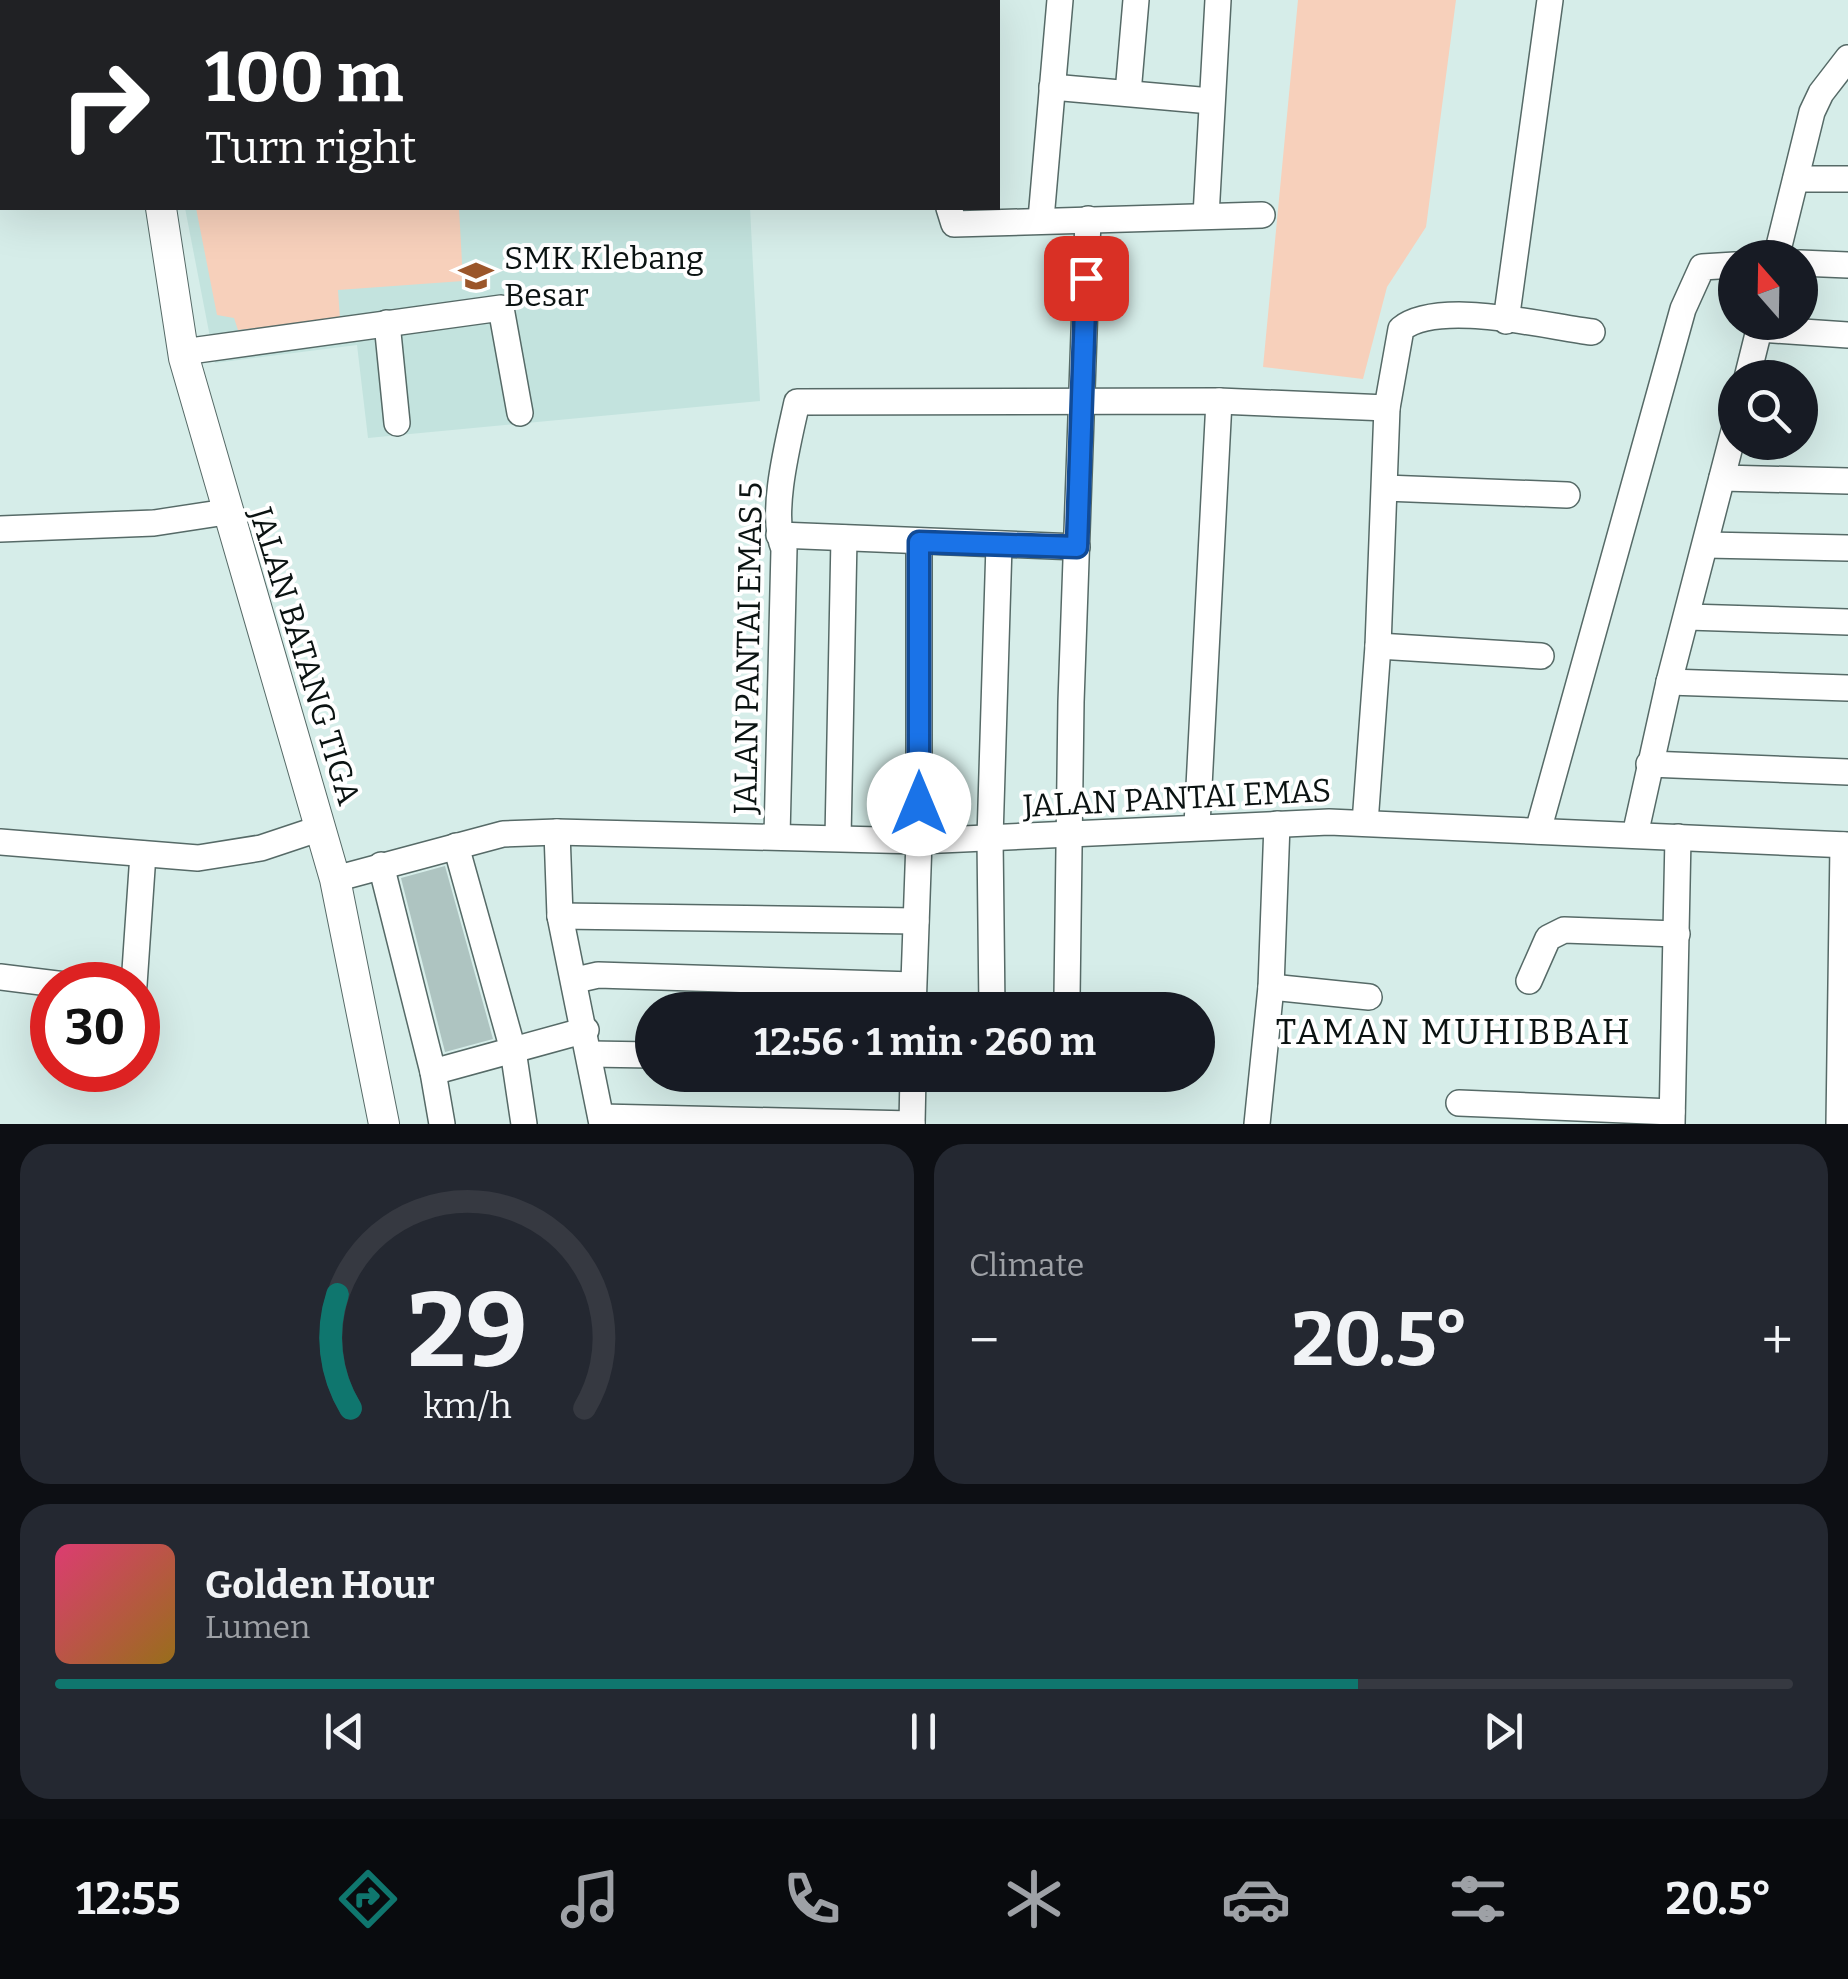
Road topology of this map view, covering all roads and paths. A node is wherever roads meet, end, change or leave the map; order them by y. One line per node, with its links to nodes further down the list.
1 (1060, 0): 6 (street)
2 (1136, 0): 7 (street)
3 (1218, 0): 8 (street)
4 (1550, 0): 21 (street)
5 (1848, 58): 9 (street)
6 (1052, 87): 7 (street); 15 (street)
7 (1128, 93): 8 (street)
8 (1211, 101): 14 (street)
9 (1796, 179): 10 (street); 17 (street)
10 (1848, 180)
11 (161, 210): 26 (main road, JALAN BATANG TIGA)
12 (949, 211): 15 (street)
13 (1262, 215): 14 (street)
14 (1206, 216): 16 (street)
15 (1041, 219): 16 (street)
16 (1088, 219): 28 (street)
17 (1781, 240)
18 (1818, 264): 19 (street)
19 (1848, 265)
20 (1718, 267): 58 (street)
21 (1506, 321): 23 (street); 29 (street)
22 (387, 323): 26 (street); 30 (street); 31 (street)
23 (1592, 332)
24 (1818, 333): 25 (street)
25 (1848, 336)
26 (184, 352): 37 (main road, JALAN BATANG TIGA)
27 (1219, 401): 28 (street); 29 (street); 56 (street)
28 (1081, 402): 39 (street, JALAN PANTAI EMAS 5); 44 (street)
29 (1387, 408): 35 (street)
30 (520, 413)
31 (397, 422)
32 (1727, 460): 33 (street)
33 (1722, 478): 34 (street); 43 (street)
34 (1848, 481)
35 (1386, 488): 36 (street); 48 (street)
36 (1567, 495)
37 (226, 512): 38 (street); 57 (main road, JALAN BATANG TIGA)
38 (0, 529)
39 (779, 536): 40 (street); 61 (street, JALAN PANTAI EMAS 5)
40 (844, 538): 41 (street); 64 (street)
41 (919, 542): 42 (street); 66 (street)
42 (999, 545): 44 (street); 65 (street)
43 (1706, 546): 45 (street); 46 (street)
44 (1077, 547): 62 (street)
45 (1848, 548)
46 (1688, 616): 47 (street); 50 (street)
47 (1848, 622)
48 (1378, 646): 49 (street); 54 (street)
49 (1541, 656)
50 (1668, 682): 51 (street); 52 (street)
51 (1848, 688)
52 (1649, 764): 53 (street); 60 (street)
53 (1848, 772)
54 (1365, 823): 55 (street, JALAN PANTAI EMAS); 58 (street, JALAN PANTAI EMAS)
55 (1278, 824): 56 (street, JALAN PANTAI EMAS); 81 (street)
56 (1197, 825): 62 (street, JALAN PANTAI EMAS)
57 (321, 828): 70 (street); 72 (main road, JALAN BATANG TIGA)
58 (1538, 831): 60 (street, JALAN PANTAI EMAS)
59 (557, 832): 61 (street, JALAN PANTAI EMAS); 69 (street, JALAN PANTAI EMAS); 73 (street)
60 (1635, 835): 63 (street, JALAN PANTAI EMAS)
61 (777, 836): 64 (street, JALAN PANTAI EMAS)
62 (1067, 836): 65 (street, JALAN PANTAI EMAS); 85 (street)
63 (1678, 837): 68 (street, JALAN PANTAI EMAS); 75 (street)
64 (838, 838): 66 (street, JALAN PANTAI EMAS)
65 (990, 838): 66 (street, JALAN PANTAI EMAS); 84 (street)
66 (919, 841): 74 (street)
67 (0, 842): 70 (street)
68 (1846, 845): 100 (street)
69 (456, 846): 71 (street, JALAN PANTAI EMAS); 88 (street)
70 (143, 854): 76 (street)
71 (382, 865): 72 (street, JALAN PANTAI EMAS); 90 (street)
72 (335, 878): 95 (main road, JALAN BATANG TIGA)
73 (560, 916): 74 (street); 78 (street)
74 (916, 921): 83 (street)
75 (1677, 934): 80 (street); 93 (street)
76 (136, 962)
77 (0, 977): 79 (street)
78 (576, 980): 82 (street); 87 (street)
79 (30, 981)
80 (1528, 981)
81 (1271, 986): 86 (street); 99 (street)
82 (841, 992)
83 (913, 992)
84 (992, 992)
85 (1066, 992)
86 (1369, 997)
87 (588, 1042): 88 (street); 89 (street); 94 (street)
88 (513, 1050): 90 (street); 97 (street)
89 (635, 1051)
90 (434, 1072): 96 (street)
91 (913, 1092): 98 (street)
92 (1458, 1104): 93 (street)
93 (1672, 1118)
94 (602, 1121): 98 (street)
95 (384, 1124)
96 (442, 1124)
97 (524, 1124)
98 (912, 1124)
99 (1257, 1124)
100 (1840, 1124)

